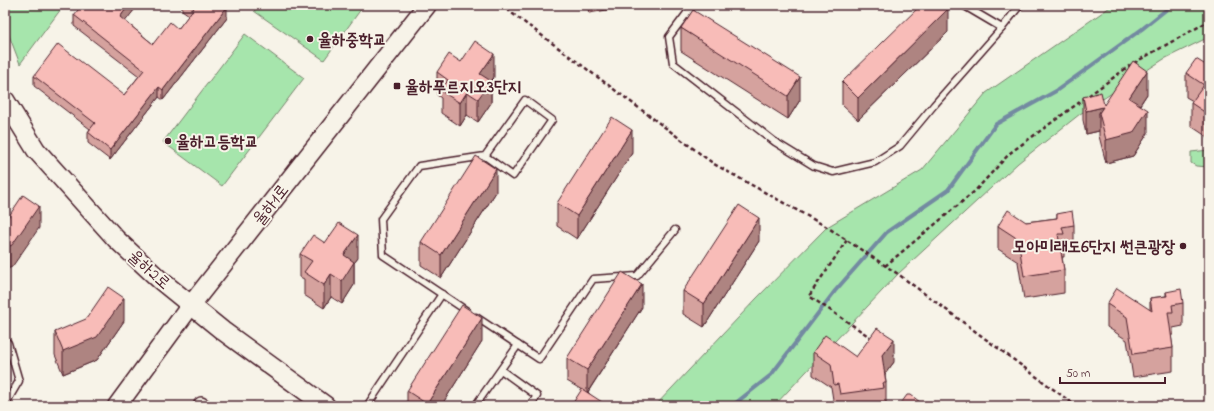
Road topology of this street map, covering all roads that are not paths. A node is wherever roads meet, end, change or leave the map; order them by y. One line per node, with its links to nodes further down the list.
1 (427, 5): 10 (street, 율하1로)
2 (693, 5): 5 (lane)
3 (963, 5): 5 (lane)
4 (1020, 5): 5 (lane)
5 (1002, 28)
6 (5, 100): 10 (street, 율하2로)
7 (485, 156): 7 (lane); 9 (lane)
8 (675, 230): 12 (lane)
9 (442, 294): 12 (lane); 19 (lane)
10 (191, 305): 15 (street, 율하1로); 18 (street, 율하2로)
11 (5, 340): 14 (lane)
12 (518, 345): 13 (lane)
13 (500, 370): 20 (lane); 21 (lane)
14 (5, 405)
15 (117, 406)
16 (200, 406): 17 (street)
17 (204, 406)
18 (326, 406)
19 (367, 406)
20 (475, 406)
21 (530, 406)

